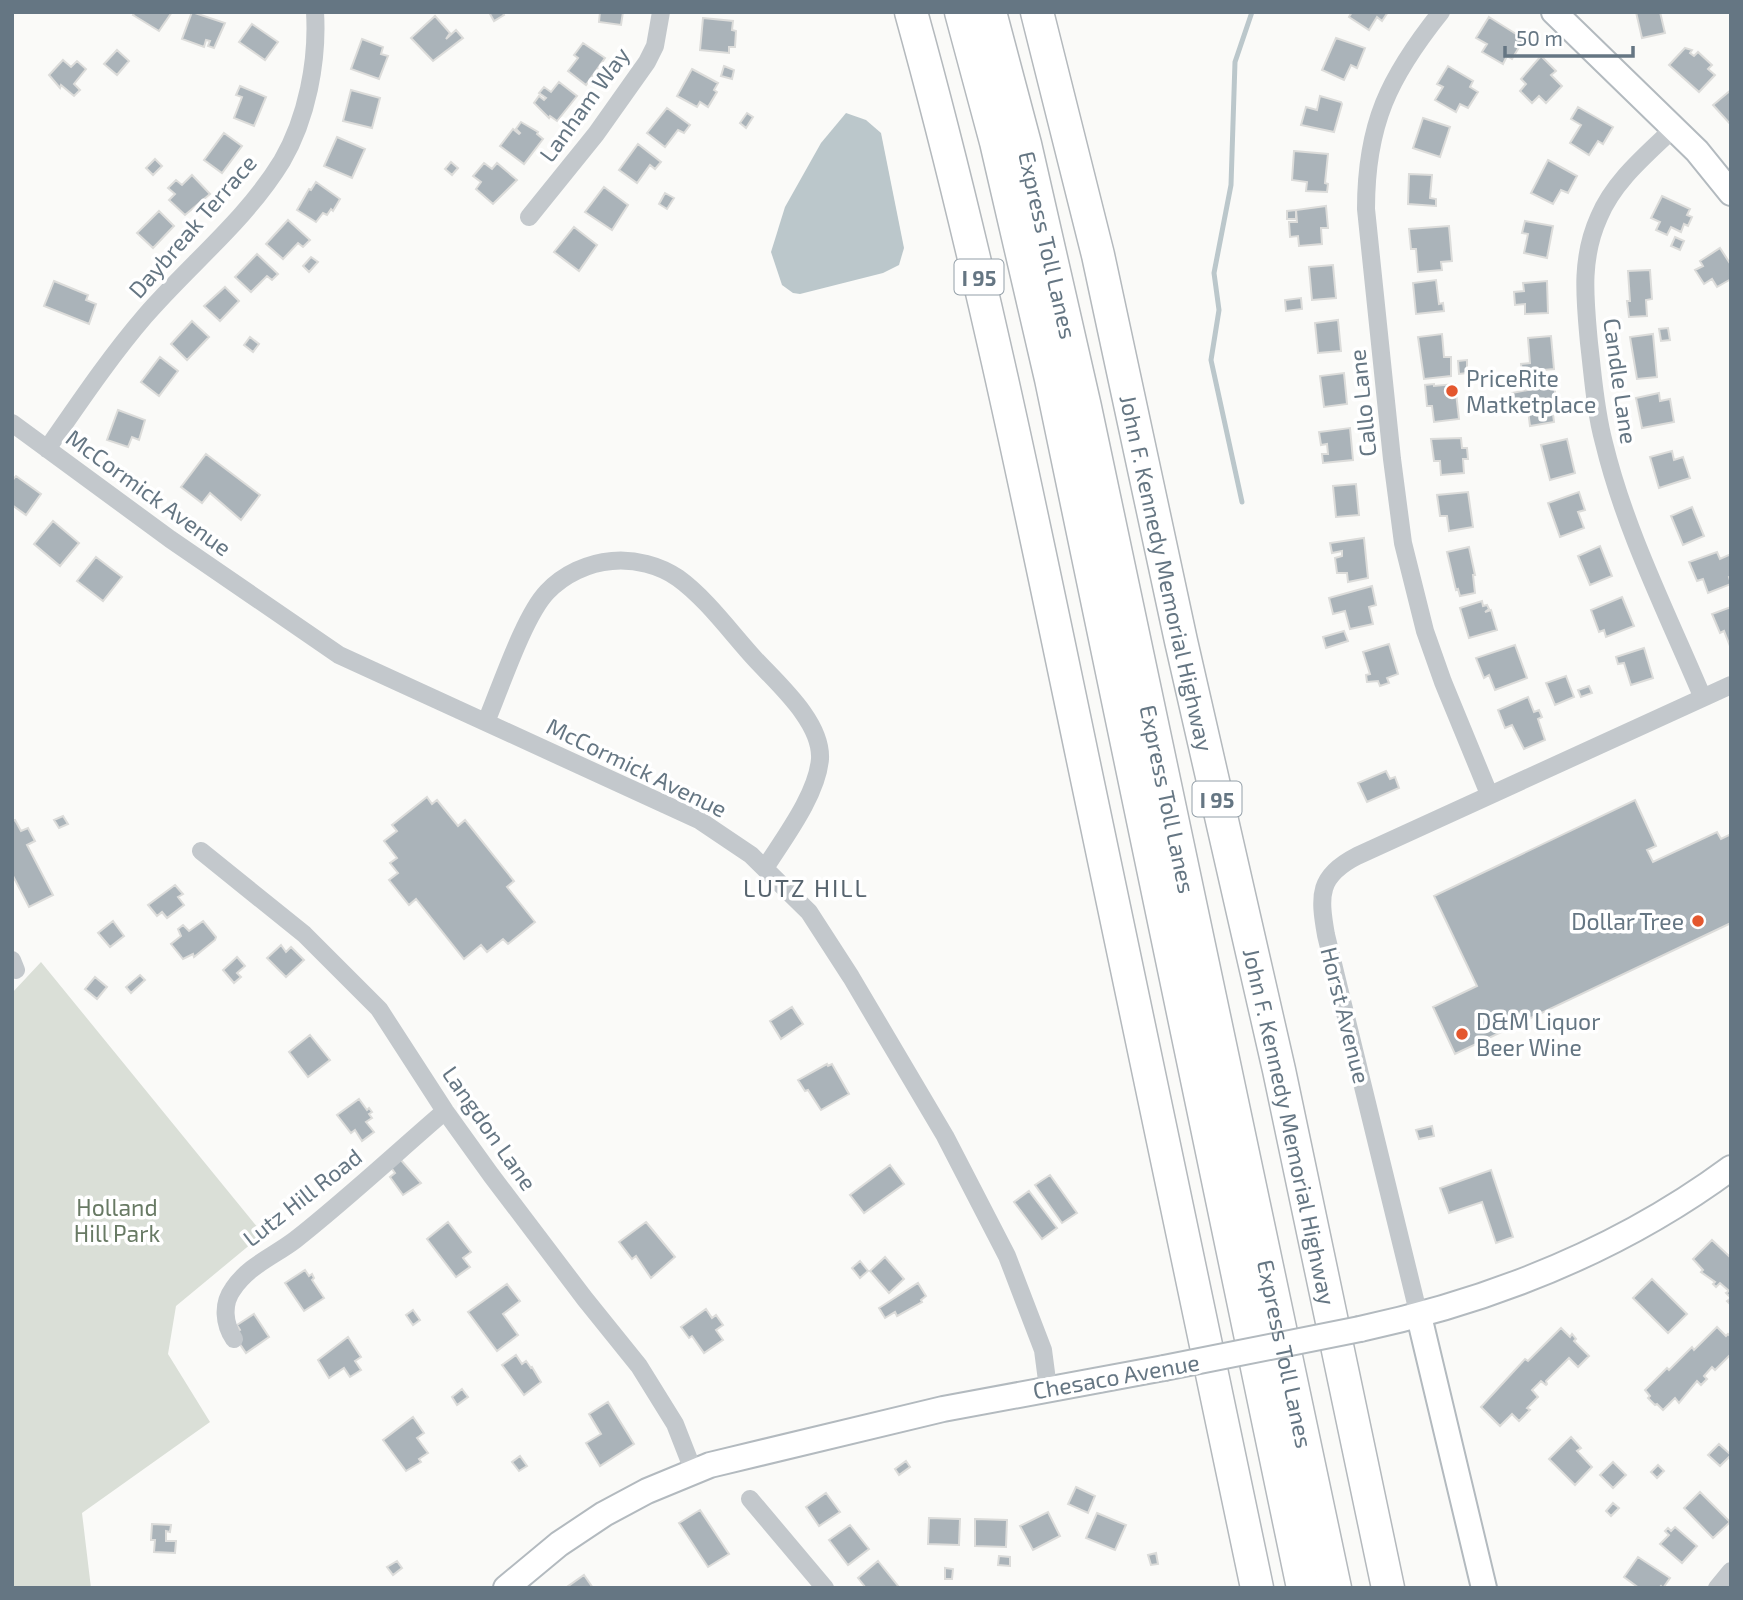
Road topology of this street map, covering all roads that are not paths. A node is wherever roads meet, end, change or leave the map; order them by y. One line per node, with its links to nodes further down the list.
1 (315, 12): 13 (street, Daybreak Terrace)
2 (661, 12): 11 (street, Lanham Way)
3 (911, 12): 30 (highway, I 95)
4 (961, 12): 31 (highway, Express Toll Lanes)
5 (990, 12): 32 (highway, Express Toll Lanes)
6 (1037, 12): 33 (highway, John F. Kennedy Memorial Highway / I 95)
7 (1441, 12): 17 (street, Callo Lane)
8 (1566, 16): 9 (street)
9 (1674, 128): 10 (street); 15 (street, Candle Lane)
10 (1731, 193)
11 (529, 217)
12 (12, 424): 13 (street, McCormick Avenue)
13 (47, 449): 16 (street, McCormick Avenue)
14 (1731, 685): 15 (street, Horst Avenue)
15 (1702, 696): 17 (street, Horst Avenue)
16 (486, 722): 19 (street, McCormick Avenue); 19 (street)
17 (1489, 794): 22 (street, Horst Avenue)
18 (201, 851): 20 (street, Langdon Lane)
19 (765, 868): 24 (street, McCormick Avenue)
20 (445, 1111): 23 (street, Lutz Hill Road); 25 (street, Langdon Lane)
21 (1731, 1168): 22 (street, Chesaco Avenue)
22 (1419, 1316): 24 (street, Chesaco Avenue, bridge); 34 (street, Horst Avenue)
23 (233, 1339)
24 (1048, 1388): 25 (street, Chesaco Avenue)
25 (693, 1471): 28 (street, Chesaco Avenue)
26 (750, 1499): 29 (street)
27 (1731, 1571): 35 (street)
28 (506, 1588)
29 (825, 1588)
30 (1257, 1588)
31 (1303, 1588)
32 (1335, 1588)
33 (1388, 1588)
34 (1484, 1588)
35 (1717, 1588)

